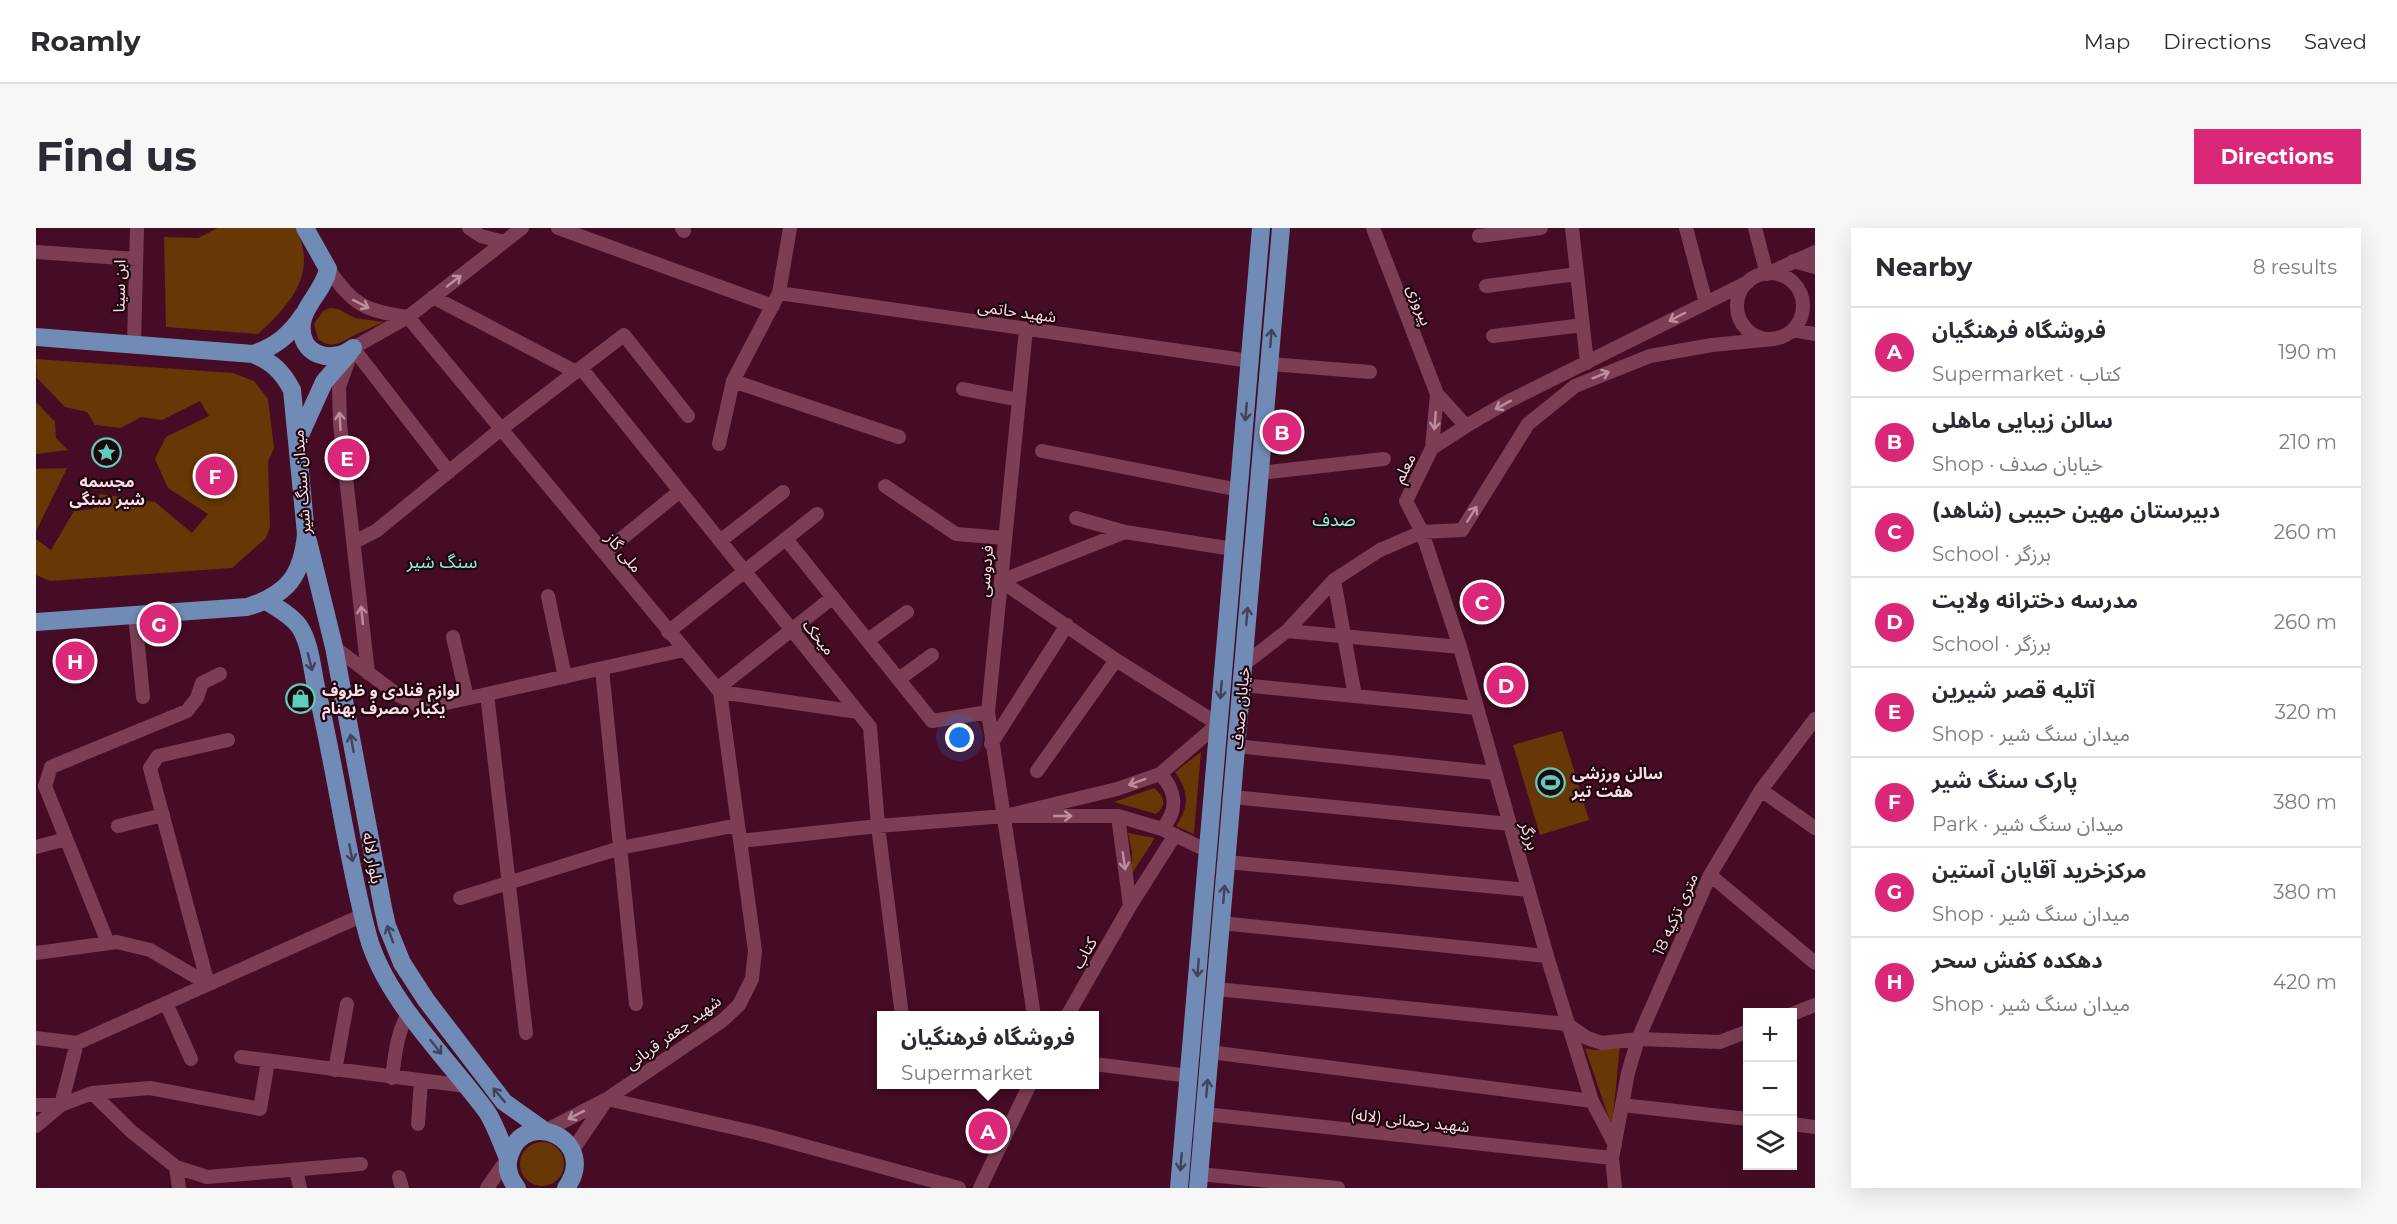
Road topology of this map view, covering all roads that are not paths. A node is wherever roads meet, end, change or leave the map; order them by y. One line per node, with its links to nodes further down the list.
1 (137, 228): 18 (street, ابن سینا)
2 (305, 228): 21 (main road)
3 (470, 228): 15 (street)
4 (522, 228): 15 (street)
5 (558, 228): 27 (street, شهید حاتمی)
6 (790, 228): 27 (street)
7 (1262, 228): 41 (main road, خیابان صدف)
8 (1281, 228): 43 (main road, خیابان صدف, one-way to 8)
9 (1373, 228): 48 (street, پیروزی)
10 (1541, 228): 14 (street)
11 (1572, 228): 22 (street)
12 (1686, 228): 28 (street)
13 (1755, 228): 23 (street)
14 (1479, 236)
15 (504, 242): 26 (street, one-way to 15)
16 (36, 252): 18 (street)
17 (1815, 252): 19 (street)
18 (136, 259): 38 (street, ابن سینا)
19 (1793, 261): 20 (street); 23 (street)
20 (1815, 267)
21 (328, 269): 29 (main road); 30 (street, one-way to 30)
22 (1577, 274): 25 (street); 31 (street)
23 (1767, 274): 24 (street); 33 (street)
24 (1748, 282): 28 (street, معلم); 37 (street)
25 (1486, 286)
26 (434, 297): 30 (street); 44 (street)
27 (776, 300): 32 (street, شهید حاتمی); 46 (street)
28 (1706, 303): 42 (street, معلم, one-way to 42)
29 (304, 314): 39 (main road); 40 (main road)
30 (408, 317): 39 (street); 52 (street, ملی گاز)
31 (1583, 325): 35 (street); 42 (street)
32 (1026, 329): 41 (street, شهید حاتمی); 49 (street, فردوسی)
33 (1793, 330): 34 (street); 37 (street)
34 (1815, 334)
35 (1493, 336)
36 (36, 337): 38 (main road, میدان سنگ شیر)
37 (1774, 339): 68 (street, one-way to 37)
38 (134, 344): 40 (main road, میدان سنگ شیر)
39 (353, 348): 54 (main road); 59 (street); 73 (street, one-way to 39)
40 (253, 354): 54 (main road, میدان سنگ شیر)
41 (1250, 361): 62 (main road, خیابان صدف, one-way to 62)
42 (1587, 363): 51 (street, معلم, one-way to 51)
43 (1269, 364): 45 (street); 60 (main road, خیابان صدف)
44 (578, 370): 50 (street); 52 (street); 63 (street, میخک)
45 (1370, 372)
46 (733, 381): 53 (street); 55 (street)
47 (963, 390): 49 (street)
48 (1437, 394): 51 (street); 56 (street, one-way to 56)
49 (1019, 400): 70 (street, فردوسی)
50 (688, 416)
51 (1466, 426): 56 (street, معلم)
52 (501, 429): 59 (street); 75 (street, ملی گاز)
53 (898, 436)
54 (298, 439): 69 (main road, میدان سنگ شیر)
55 (719, 444)
56 (1432, 448): 68 (street, معلم)
57 (1042, 451): 62 (street)
58 (1384, 459): 60 (street)
59 (449, 472): 73 (street)
60 (1260, 473): 98 (main road, خیابان صدف, one-way to 60)
61 (885, 486): 70 (street)
62 (1239, 490): 74 (main road, خیابان صدف)
63 (680, 491): 72 (street, میخک); 75 (street)
64 (783, 492): 72 (street)
65 (817, 514): 71 (street)
66 (1076, 518): 67 (street)
67 (1125, 532): 74 (street); 78 (street)
68 (1422, 532): 77 (street); 94 (street, برزگر)
69 (306, 534): 81 (main road, میدان سنگ شیر); 93 (main road, بلوار لاله)
70 (1005, 538): 78 (street, فردوسی)
71 (786, 539): 76 (street); 80 (street)
72 (720, 541): 76 (street, میخک)
73 (354, 542): 100 (street, one-way to 73)
74 (1233, 549): 114 (main road, خیابان صدف, one-way to 114)
75 (604, 553): 89 (street, ملی گاز)
76 (745, 571): 87 (street, میخک); 89 (street)
77 (1334, 580): 88 (street); 90 (street)
78 (1001, 581): 85 (street); 112 (street, فردوسی)
79 (548, 596): 102 (street)
80 (833, 597): 87 (street); 92 (street)
81 (267, 601): 83 (main road, میدان سنگ شیر); 86 (main road)
82 (907, 612): 92 (street)
83 (135, 615): 84 (main road, میدان سنگ شیر); 108 (street)
84 (36, 622)
85 (1067, 625): 97 (street); 116 (street)
86 (300, 627): 93 (main road); 143 (main road, بلوار لاله, one-way to 143)
87 (792, 630): 105 (street); 111 (street, میخک)
88 (1287, 631): 90 (street); 98 (street)
89 (669, 632): 95 (street, ملی گاز)
90 (1342, 636): 94 (street); 107 (street)
91 (453, 637): 109 (street)
92 (868, 640): 103 (street)
93 (334, 647): 100 (street); 189 (main road, بلوار لاله, one-way to 93)
94 (1460, 647): 110 (street, برزگر)
95 (684, 650): 99 (street); 105 (street, ملی گاز)
96 (932, 655): 103 (street)
97 (1116, 660): 114 (street); 118 (street)
98 (1243, 665): 104 (main road, خیابان صدف)
99 (602, 669): 102 (street); 135 (street)
100 (368, 673): 109 (street)
101 (220, 674): 132 (street)
102 (565, 677): 106 (street)
103 (899, 679): 112 (street)
104 (1242, 685): 107 (street); 117 (main road, خیابان صدف)
105 (718, 691): 111 (street); 127 (street)
106 (487, 694): 109 (street); 139 (street)
107 (1355, 696): 110 (street)
108 (143, 697)
109 (467, 698)
110 (1477, 708): 119 (street, برزگر)
111 (858, 712): 129 (street, میخک)
112 (988, 712): 116 (street, فردوسی)
113 (1815, 719): 121 (street, 18 متری تزکیه)
114 (1218, 724): 120 (street); 136 (main road, خیابان صدف)
115 (228, 740): 123 (street)
116 (991, 744): 124 (street, فردوسی)
117 (1236, 746): 119 (street); 122 (main road, خیابان صدف)
118 (1037, 771)
119 (1496, 773): 126 (street, برزگر)
120 (1160, 774): 124 (street, one-way to 124); 131 (street, کتاب)
121 (1761, 790): 130 (street); 138 (street, 18 متری تزکیه)
122 (1232, 797): 126 (street); 137 (main road, خیابان صدف)
123 (163, 815): 128 (street); 149 (street)
124 (1005, 816): 125 (street, one-way to 125); 129 (street); 156 (street, فردوسی)
125 (1118, 816): 131 (street); 142 (street, one-way to 142)
126 (1510, 824): 140 (street, برزگر)
127 (738, 825): 133 (street); 135 (street)
128 (118, 826)
129 (878, 826): 133 (street); 155 (street, میخک)
130 (1815, 828)
131 (1168, 832): 136 (street); 142 (street, کتاب)
132 (66, 839): 134 (street); 145 (street)
133 (740, 841): 178 (street, شهید جعفر قربانی)
134 (36, 848)
135 (620, 848): 139 (street); 153 (street)
136 (1208, 851): 172 (main road, خیابان صدف, one-way to 172)
137 (1226, 862): 140 (street); 144 (main road, خیابان صدف, one-way to 137)
138 (1710, 875): 148 (street); 164 (street, 18 متری تزکیه)
139 (508, 883): 141 (street); 161 (street)
140 (1528, 890): 147 (street, برزگر)
141 (460, 898)
142 (1130, 906): 157 (street, کتاب)
143 (363, 915): 149 (street); 158 (main road, بلوار لاله)
144 (1221, 923): 147 (street); 150 (main road, خیابان صدف)
145 (108, 943): 146 (street); 149 (street)
146 (36, 953)
147 (1547, 956): 160 (street, برزگر)
148 (1815, 963)
149 (208, 984): 151 (street)
150 (1216, 989): 160 (street); 166 (main road, خیابان صدف)
151 (166, 1003): 165 (street); 168 (street)
152 (346, 1004): 171 (street)
153 (636, 1004)
154 (1815, 1005): 159 (street)
155 (901, 1011)
156 (1033, 1011)
157 (1070, 1011)
158 (409, 1012): 173 (street); 175 (main road, بلوار لاله, one-way to 175)
159 (1797, 1012)
160 (1567, 1024): 164 (street); 179 (street, برزگر)
161 (526, 1033)
162 (1743, 1033): 164 (street)
163 (36, 1038): 165 (street)
164 (1638, 1039): 182 (street, 18 متری تزکیه)
165 (76, 1043): 181 (street)
166 (1210, 1052): 179 (street); 183 (main road, خیابان صدف, one-way to 166)
167 (241, 1057): 169 (street)
168 (191, 1059)
169 (268, 1061): 171 (street); 177 (street)
170 (1099, 1065): 172 (street)
171 (335, 1070): 173 (street)
172 (1189, 1076): 205 (main road, خیابان صدف, one-way to 205)
173 (392, 1078): 174 (street)
174 (421, 1081): 175 (street); 185 (street)
175 (466, 1086): 192 (main road, بلوار لاله)
176 (1028, 1089): 204 (street)
177 (92, 1093): 181 (street); 194 (street)
178 (607, 1100): 189 (street, one-way to 189); 190 (street); 203 (street)
179 (1592, 1101): 191 (street, برزگر)
180 (36, 1105): 181 (street)
181 (62, 1105): 187 (street)
182 (1622, 1106): 184 (street); 191 (street, 18 متری تزکیه)
183 (1205, 1114): 191 (street, شهید رحمانی (لاله)); 197 (main road, خیابان صدف)
184 (1743, 1118)
185 (418, 1124)
186 (1797, 1125): 188 (street)
187 (36, 1126)
188 (1815, 1127)
189 (545, 1131): 190 (main road, بلوار لاله); 192 (main road)
190 (572, 1151): 196 (main road)
191 (1614, 1151): 207 (street)
192 (508, 1158): 200 (street); 201 (main road, بلوار لاله)
193 (361, 1164): 195 (street)
194 (176, 1167): 195 (street); 198 (street)
195 (296, 1170): 199 (street)
196 (575, 1180): 202 (main road)
197 (1199, 1181): 206 (street)
198 (179, 1188)
199 (300, 1188)
200 (487, 1188)
201 (517, 1188)
202 (566, 1188)
203 (959, 1188)
204 (980, 1188)
205 (1179, 1188)
206 (1338, 1188)
207 (1615, 1188)

